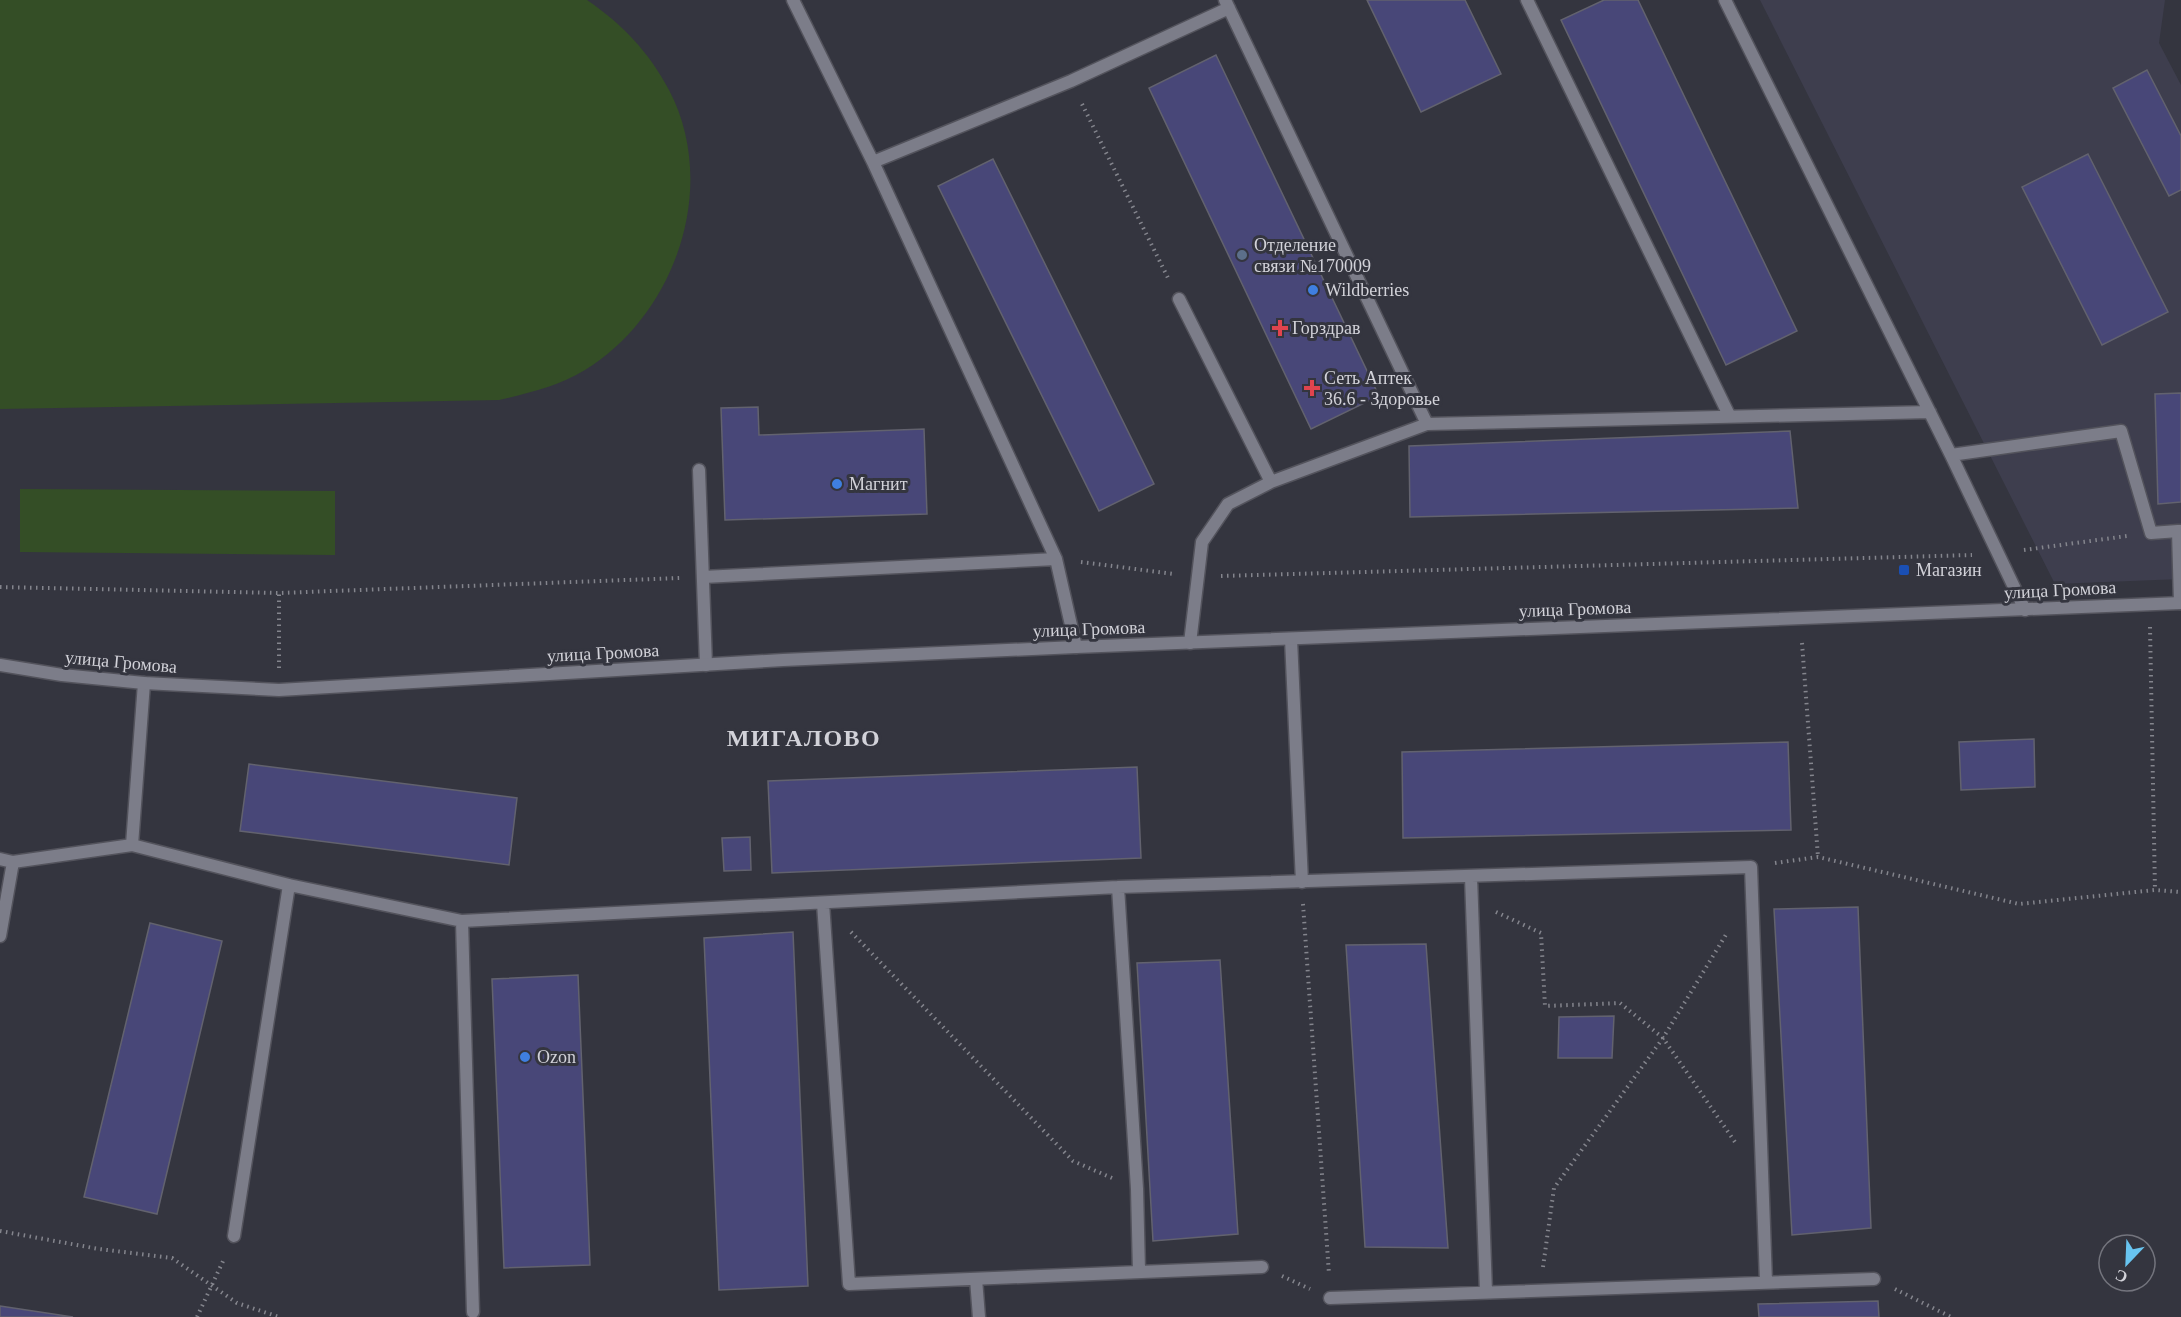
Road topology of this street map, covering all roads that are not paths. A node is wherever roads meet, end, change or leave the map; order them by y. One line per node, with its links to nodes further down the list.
1 (793, 0): 5 (street)
2 (1527, 0): 8 (street)
3 (1725, 0): 7 (street)
4 (1227, 4): 5 (street); 9 (street)
5 (873, 162): 14 (street)
6 (1179, 299): 12 (street)
7 (1930, 412): 8 (street); 10 (street)
8 (1729, 415): 9 (street)
9 (1427, 424): 12 (street)
10 (1951, 455): 13 (street); 17 (street)
11 (699, 470): 15 (street)
12 (1271, 482): 19 (street)
13 (2180, 531): 16 (street)
14 (1056, 559): 15 (street); 20 (street)
15 (703, 577): 22 (street)
16 (2180, 603): 17 (street, улица Громова)
17 (2025, 610): 18 (street, улица Громова)
18 (1291, 639): 19 (street, улица Громова); 28 (street)
19 (1190, 644): 20 (street, улица Громова)
20 (1076, 646): 22 (street, улица Громова)
21 (0, 665): 23 (street, улица Громова)
22 (706, 665): 23 (street, улица Громова)
23 (144, 683): 24 (street)
24 (132, 845): 26 (street); 29 (street)
25 (0, 859): 26 (street)
26 (14, 862): 33 (street)
27 (1471, 877): 28 (street); 39 (street); 40 (street)
28 (1302, 882): 30 (street)
29 (289, 885): 32 (street); 34 (street)
30 (1118, 887): 31 (street); 36 (street)
31 (823, 903): 32 (street); 37 (street)
32 (462, 921): 42 (street)
33 (0, 936)
34 (234, 1236)
35 (1262, 1267): 36 (street)
36 (1139, 1271): 37 (street)
37 (976, 1279): 43 (street)
38 (1874, 1279): 39 (street)
39 (1766, 1282): 40 (street)
40 (1486, 1292): 41 (street)
41 (1330, 1298)
42 (473, 1312)
43 (979, 1317)

